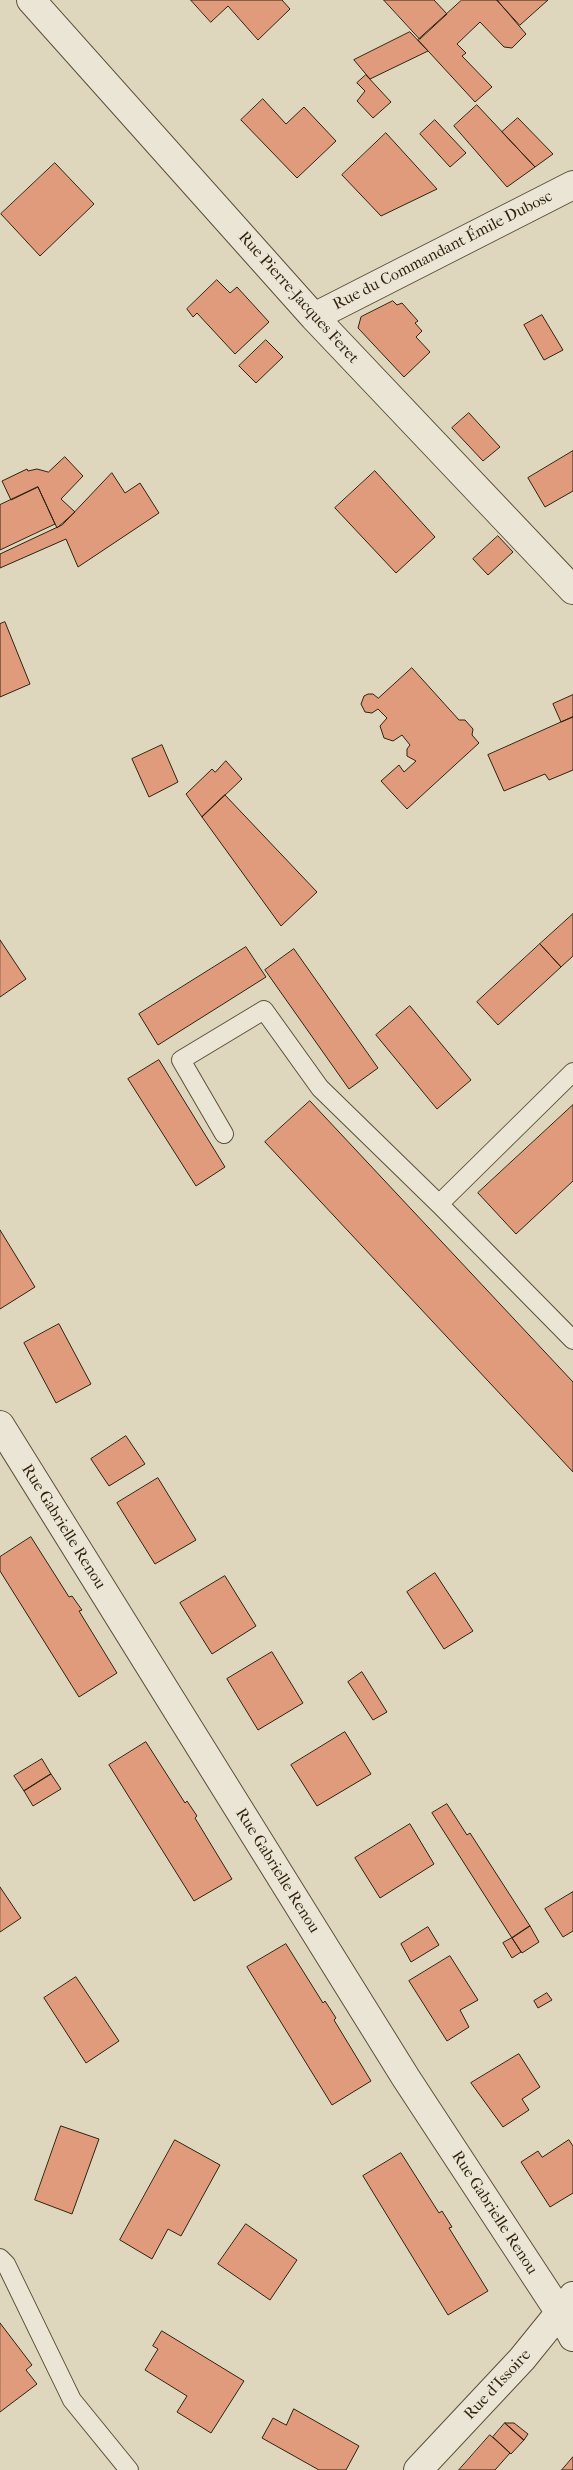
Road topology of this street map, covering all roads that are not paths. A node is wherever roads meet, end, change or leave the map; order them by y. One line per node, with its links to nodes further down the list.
1 (31, 0): 3 (street, Rue Pierre-Jacques Feret)
2 (573, 185): 3 (street, Rue du Commandant Émile Dubosc)
3 (314, 317): 4 (street, Rue Pierre-Jacques Feret)
4 (573, 590)
5 (573, 1072): 7 (lane)
6 (224, 1134): 7 (lane)
7 (439, 1204): 8 (lane)
8 (573, 1340)
9 (0, 1425): 11 (street, Rue Gabrielle Renou)
10 (0, 2258): 13 (lane)
11 (566, 2305): 12 (street, Rue Gabrielle Renou); 14 (street, Rue d'Issoire)
12 (573, 2337)
13 (129, 2470)
14 (418, 2470)

